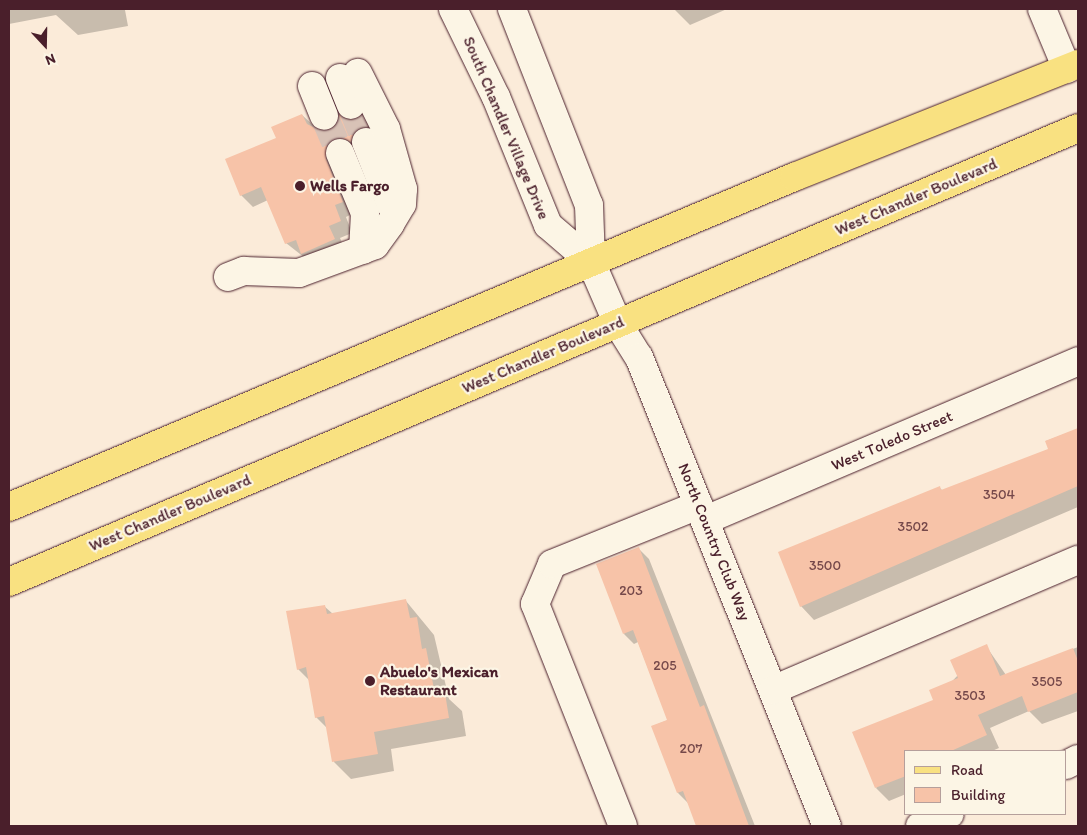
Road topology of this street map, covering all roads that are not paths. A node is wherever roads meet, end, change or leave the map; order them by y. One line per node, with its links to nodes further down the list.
1 (454, 9): 8 (street, South Chandler Village Drive)
2 (512, 9): 8 (street)
3 (1042, 9): 4 (street)
4 (1072, 67): 8 (main road)
5 (337, 111): 7 (street)
6 (1078, 128): 10 (main road, West Chandler Boulevard)
7 (378, 238): 7 (street); 9 (street)
8 (591, 262): 10 (street, North Country Club Way); 12 (main road)
9 (228, 277)
10 (618, 324): 13 (street, North Country Club Way); 15 (main road, West Chandler Boulevard)
11 (1078, 361): 13 (street, West Toledo Street)
12 (9, 507)
13 (703, 512): 16 (street, North Country Club Way); 18 (street, West Toledo Street)
14 (1078, 560): 16 (street)
15 (9, 582)
16 (773, 690): 19 (street, North Country Club Way)
17 (948, 815): 20 (street)
18 (623, 826)
19 (827, 826)
20 (920, 826)

